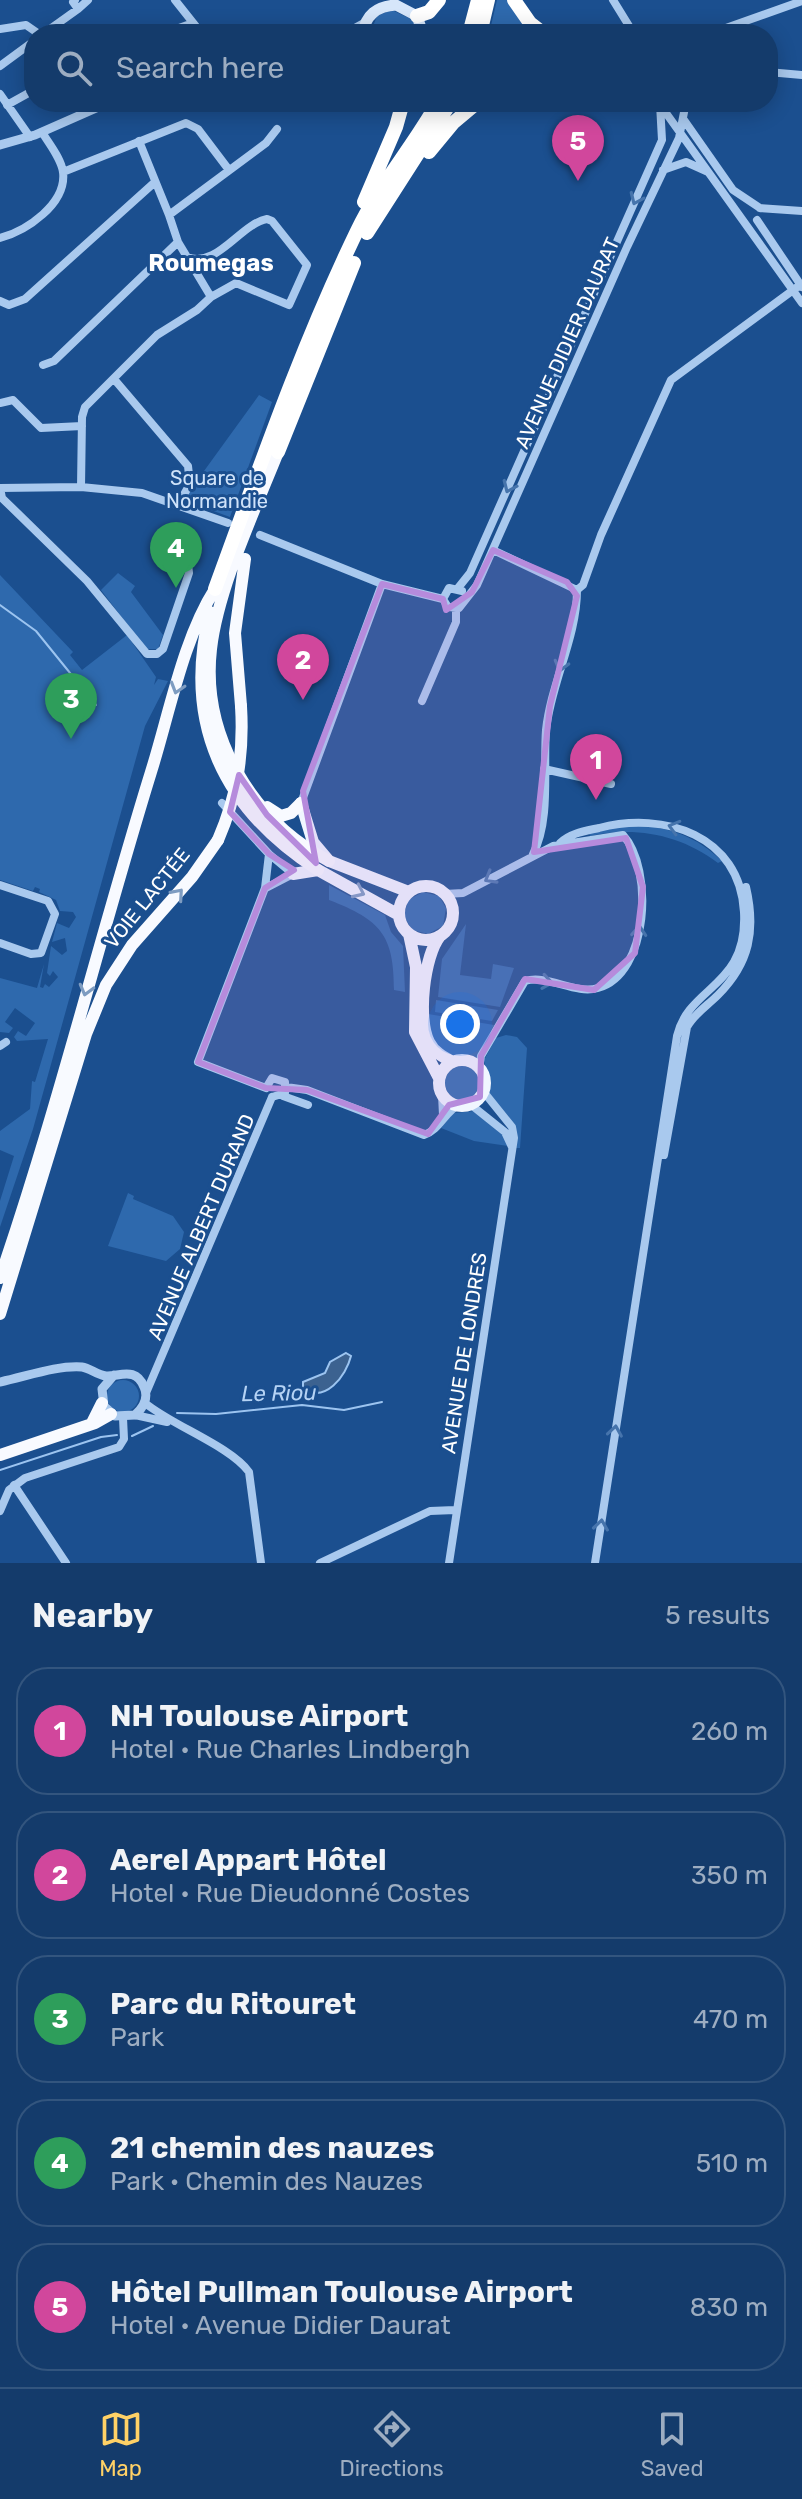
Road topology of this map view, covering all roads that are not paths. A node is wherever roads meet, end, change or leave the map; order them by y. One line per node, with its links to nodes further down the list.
1 (88, 0): 9 (street)
2 (175, 0): 12 (street)
3 (439, 0): 16 (highway)
4 (478, 0): 17 (highway)
5 (488, 0): 18 (highway)
6 (514, 0): 19 (highway)
7 (613, 0): 11 (street)
8 (802, 1): 22 (street)
9 (74, 3): 13 (street)
10 (405, 3): 14 (main road); 15 (main road)
11 (622, 16): 20 (street); 21 (street)
12 (193, 23)
13 (52, 24)
14 (367, 24)
15 (419, 24)
16 (424, 24)
17 (472, 24)
18 (482, 24)
19 (531, 24)
20 (623, 24)
21 (627, 24)
22 (732, 24)
23 (24, 25): 24 (street)
24 (0, 29)
25 (24, 48): 26 (street)
26 (0, 66)
27 (778, 73): 28 (street)
28 (802, 75)
29 (0, 94): 31 (street)
30 (24, 96): 31 (street)
31 (7, 105): 44 (street)
32 (87, 112): 43 (street)
33 (400, 112): 62 (highway)
34 (431, 112): 62 (highway)
35 (445, 112): 47 (highway)
36 (466, 112): 47 (highway)
37 (660, 112): 80 (street, AVENUE DIDIER DAURAT, one-way to 80)
38 (666, 112): 42 (street, AVENUE DIDIER DAURAT)
39 (685, 112): 40 (street)
40 (684, 120): 42 (street); 53 (street)
41 (277, 129): 48 (street)
42 (681, 131): 50 (street, AVENUE DIDIER DAURAT); 51 (street)
43 (42, 132): 44 (street); 49 (street)
44 (30, 137): 46 (street)
45 (139, 141): 48 (street); 49 (street); 52 (street)
46 (0, 145)
47 (408, 169): 71 (highway)
48 (229, 170): 56 (street)
49 (63, 172): 59 (street)
50 (660, 172): 51 (street); 77 (street, AVENUE DIDIER DAURAT)
51 (710, 174): 57 (street)
52 (155, 182): 56 (street); 65 (street)
53 (751, 201): 54 (street); 57 (street)
54 (760, 208): 55 (street); 58 (street)
55 (802, 211)
56 (169, 215): 60 (street)
57 (742, 218): 58 (street); 63 (street)
58 (757, 220): 63 (street)
59 (0, 238)
60 (178, 242): 61 (street); 67 (street)
61 (187, 257): 64 (street); 64 (street)
62 (332, 283): 81 (highway)
63 (798, 288): 66 (street); 82 (street)
64 (211, 297): 68 (street)
65 (0, 301)
66 (802, 303)
67 (43, 365)
68 (114, 379): 70 (street); 74 (street)
69 (0, 403): 70 (street)
70 (82, 426): 72 (street)
71 (278, 452): 88 (highway); 119 (highway, VOIE LACTÉE, one-way to 71, bridge)
72 (81, 487): 73 (street); 74 (street)
73 (0, 488): 78 (street)
74 (178, 505): 75 (street)
75 (228, 523)
76 (260, 535): 79 (street)
77 (493, 550): 82 (street); 83 (street, AVENUE DIDIER DAURAT)
78 (188, 564)
79 (382, 584): 84 (street); 91 (street)
80 (458, 588): 83 (street); 84 (street)
81 (215, 589): 96 (highway); 118 (highway, VOIE LACTÉE, one-way to 118)
82 (577, 590): 87 (street, one-way to 87)
83 (465, 598): 85 (street)
84 (443, 599): 85 (street)
85 (456, 609): 86 (street)
86 (422, 701)
87 (544, 769): 89 (street); 94 (street)
88 (243, 782): 91 (highway); 95 (highway)
89 (611, 784)
90 (222, 803): 93 (street)
91 (301, 803): 95 (main road)
92 (560, 843): 94 (street); 107 (street, one-way to 92); 140 (street, one-way to 92)
93 (269, 854): 97 (street); 99 (street)
94 (533, 854): 101 (street, one-way to 101)
95 (329, 861): 100 (main road)
96 (318, 870): 97 (main road); 102 (main road, one-way to 102)
97 (293, 874): 99 (street)
98 (0, 885): 105 (street)
99 (265, 888): 109 (street)
100 (409, 892): 101 (main road); 102 (main road)
101 (445, 894): 104 (main road)
102 (399, 915): 103 (main road)
103 (409, 934): 104 (main road); 108 (main road)
104 (440, 936): 106 (main road)
105 (0, 943)
106 (453, 1062): 107 (main road); 108 (main road)
107 (479, 1069): 110 (main road)
108 (439, 1078): 112 (main road)
109 (266, 1088): 111 (street); 113 (street)
110 (483, 1091): 115 (main road); 117 (street, AVENUE DE LONDRES)
111 (284, 1092): 113 (street); 114 (street); 116 (street)
112 (442, 1095): 115 (main road); 116 (street)
113 (272, 1097): 121 (street, AVENUE ALBERT DURAND)
114 (308, 1105)
115 (464, 1105): 116 (street); 117 (street)
116 (443, 1115)
117 (512, 1148): 134 (street, AVENUE DE LONDRES)
118 (0, 1278)
119 (0, 1314)
120 (71, 1369): 122 (street); 124 (street); 125 (street)
121 (159, 1369): 123 (street, AVENUE ALBERT DURAND); 126 (street, AVENUE ALBERT DURAND)
122 (114, 1375): 123 (street); 125 (street)
123 (137, 1377): 126 (street)
124 (0, 1382)
125 (102, 1389): 127 (street)
126 (145, 1398): 128 (street); 130 (street)
127 (102, 1403): 129 (street); 131 (highway)
128 (135, 1415): 129 (street); 130 (street)
129 (117, 1416): 131 (highway); 133 (street)
130 (168, 1422): 137 (street)
131 (89, 1425): 132 (highway)
132 (0, 1453)
133 (14, 1485): 135 (street); 136 (street)
134 (455, 1510): 138 (street); 139 (street, AVENUE DE LONDRES)
135 (0, 1511)
136 (66, 1563)
137 (261, 1563)
138 (320, 1563)
139 (449, 1563)
140 (595, 1563)

